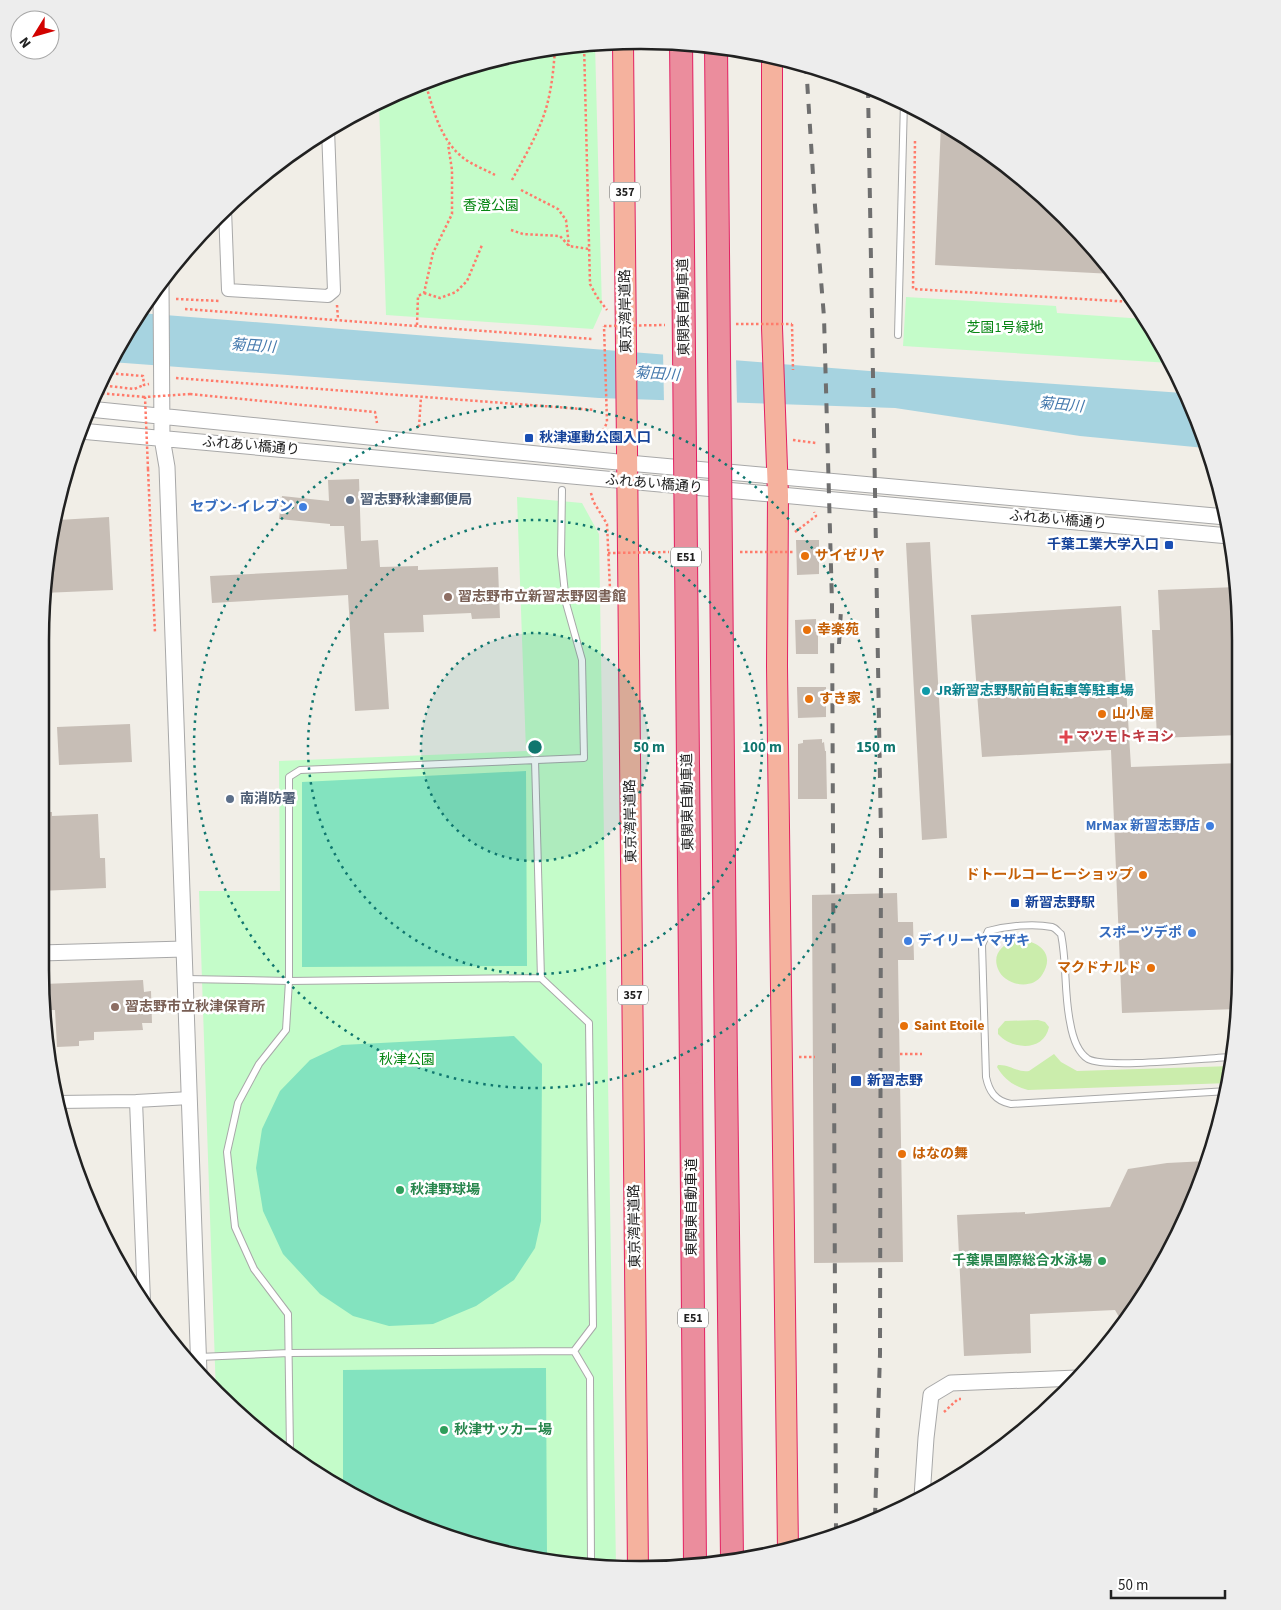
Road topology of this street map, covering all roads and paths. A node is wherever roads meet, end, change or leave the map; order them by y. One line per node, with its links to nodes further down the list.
1 (623, 49): 44 (highway, 東京湾岸道路 / 357)
2 (681, 50): 89 (highway, 東関東自動車道 / E51, bridge)
3 (584, 52): 19 (path)
4 (716, 54): 88 (highway, E51, bridge)
5 (554, 55): 13 (path)
6 (772, 64): 53 (highway)
7 (427, 89): 11 (path)
8 (904, 111): 31 (lane)
9 (915, 136): 23 (path)
10 (328, 138): 15 (street)
11 (448, 144): 12 (path); 21 (path)
12 (495, 175)
13 (512, 180)
14 (522, 190): 18 (path)
15 (225, 219)
16 (511, 230): 18 (path)
17 (482, 244): 21 (path)
18 (569, 246): 19 (path)
19 (589, 250): 27 (path)
20 (165, 293): 22 (path); 35 (street)
21 (424, 293): 29 (path)
22 (220, 301)
23 (1125, 302)
24 (233, 307): 26 (path)
25 (185, 309): 26 (path)
26 (236, 311): 29 (path)
27 (612, 316)
28 (792, 324): 33 (path)
29 (417, 325): 32 (path)
30 (604, 326): 44 (path)
31 (898, 335)
32 (593, 338)
33 (793, 373)
34 (113, 374): 36 (path)
35 (163, 382): 36 (path); 40 (path); 43 (street)
36 (144, 385): 37 (path)
37 (107, 386)
38 (103, 394): 39 (path)
39 (144, 397): 45 (path, bridge); 61 (path, bridge)
40 (421, 397): 42 (path); 46 (path)
41 (96, 410): 43 (street, ふれあい橋通り)
42 (595, 410)
43 (161, 415): 49 (street); 52 (street, ふれあい橋通り)
44 (617, 421): 51 (path); 52 (highway, 東京湾岸道路 / 357)
45 (377, 425)
46 (419, 428)
47 (87, 431): 49 (street, ふれあい橋通り)
48 (793, 431): 50 (path)
49 (162, 438): 52 (street, ふれあい橋通り); 63 (street)
50 (816, 443)
51 (586, 444)
52 (628, 472): 53 (street, ふれあい橋通り); 91 (highway, 東京湾岸道路 / 357)
53 (778, 485): 57 (street, ふれあい橋通り); 59 (street, ふれあい橋通り); 87 (highway)
54 (562, 490): 62 (lane)
55 (591, 493): 60 (path)
56 (814, 511): 58 (path)
57 (1219, 516)
58 (795, 532)
59 (1223, 535)
60 (608, 553)
61 (155, 633)
62 (535, 760): 65 (lane); 67 (lane)
63 (184, 949): 64 (street); 66 (street)
64 (49, 953)
65 (541, 978): 67 (lane); 78 (lane)
66 (185, 979): 67 (lane); 74 (street)
67 (288, 981): 79 (lane)
68 (900, 1054): 69 (path)
69 (922, 1054)
70 (794, 1057): 71 (path)
71 (815, 1057)
72 (1225, 1057): 73 (lane)
73 (1219, 1092)
74 (190, 1098): 75 (street); 80 (street)
75 (136, 1101): 76 (street); 77 (street)
76 (64, 1102)
77 (144, 1291)
78 (574, 1351): 79 (lane); 90 (lane)
79 (289, 1353): 80 (lane); 85 (lane)
80 (199, 1357): 81 (street)
81 (199, 1364)
82 (1068, 1378): 86 (street)
83 (968, 1399): 84 (path)
84 (942, 1415)
85 (290, 1446)
86 (923, 1489)
87 (788, 1542)
88 (732, 1554)
89 (695, 1558)
90 (591, 1559)
91 (638, 1561)

